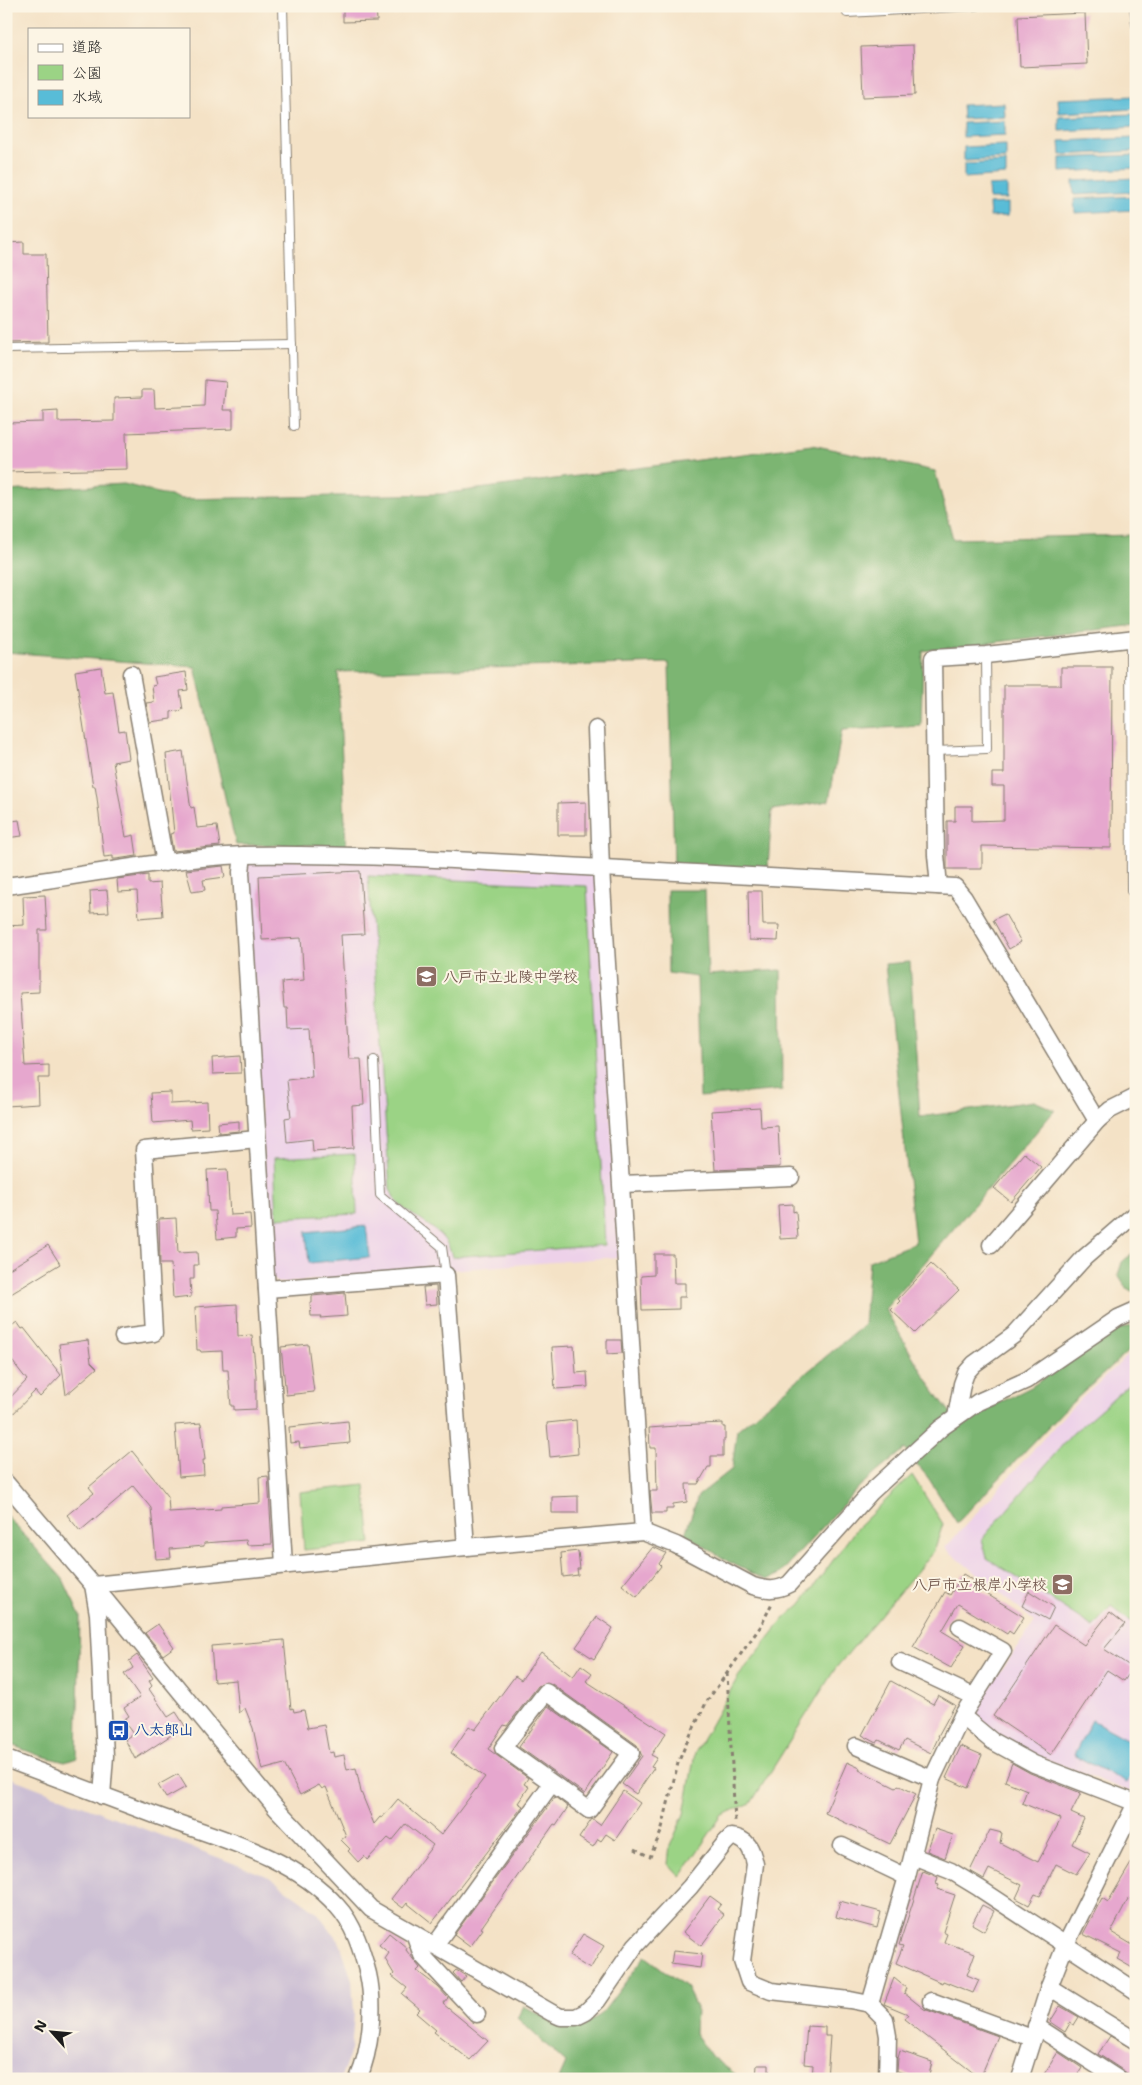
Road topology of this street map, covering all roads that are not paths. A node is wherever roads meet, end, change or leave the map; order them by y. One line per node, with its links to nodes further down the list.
1 (283, 6): 6 (lane)
2 (847, 6): 3 (lane)
3 (976, 6)
4 (1134, 6): 5 (lane)
5 (1136, 25)
6 (292, 344): 7 (lane); 8 (lane)
7 (6, 350)
8 (294, 426)
9 (1133, 639): 10 (street); 19 (lane)
10 (986, 655): 13 (street); 13 (lane)
11 (131, 674): 15 (street)
12 (596, 729): 16 (street)
13 (934, 751): 18 (street)
14 (243, 856): 15 (street); 16 (street); 23 (street)
15 (165, 862): 17 (street)
16 (601, 869): 18 (street); 25 (street)
17 (6, 886)
18 (940, 886): 22 (street)
19 (1131, 891)
20 (374, 1060): 28 (lane)
21 (1136, 1097): 22 (street)
22 (1097, 1121): 27 (street)
23 (257, 1139): 29 (street); 31 (street)
24 (790, 1177): 25 (street)
25 (622, 1184): 34 (street)
26 (1136, 1212): 32 (street)
27 (990, 1245)
28 (446, 1275): 29 (street); 35 (street)
29 (267, 1289): 36 (street)
30 (1136, 1310): 32 (street)
31 (123, 1337)
32 (956, 1417): 34 (street)
33 (6, 1483): 37 (street)
34 (643, 1532): 35 (street)
35 (466, 1547): 36 (street)
36 (284, 1565): 37 (street)
37 (93, 1585): 46 (street); 50 (street)
38 (960, 1627): 40 (street)
39 (900, 1662): 40 (street)
40 (973, 1696): 41 (street)
41 (962, 1716): 44 (street); 54 (street)
42 (856, 1746): 44 (street)
43 (6, 1759): 46 (street)
44 (932, 1778): 48 (street)
45 (552, 1783): 45 (street); 53 (street)
46 (102, 1796): 51 (street)
47 (842, 1846): 49 (street)
48 (912, 1856): 49 (street); 54 (street)
49 (907, 1877): 58 (street)
50 (358, 1896): 51 (street); 52 (street)
51 (338, 1906): 62 (street)
52 (414, 1933): 53 (street); 59 (street)
53 (435, 1945): 58 (street)
54 (1065, 1946): 55 (street); 56 (street)
55 (1049, 1987): 60 (street); 61 (street)
56 (1136, 1992)
57 (931, 2000): 60 (street)
58 (870, 2004): 63 (street)
59 (477, 2014)
60 (1034, 2032): 64 (street); 65 (street)
61 (1136, 2041)
62 (358, 2079)
63 (887, 2079)
64 (1020, 2079)
65 (1118, 2079)

